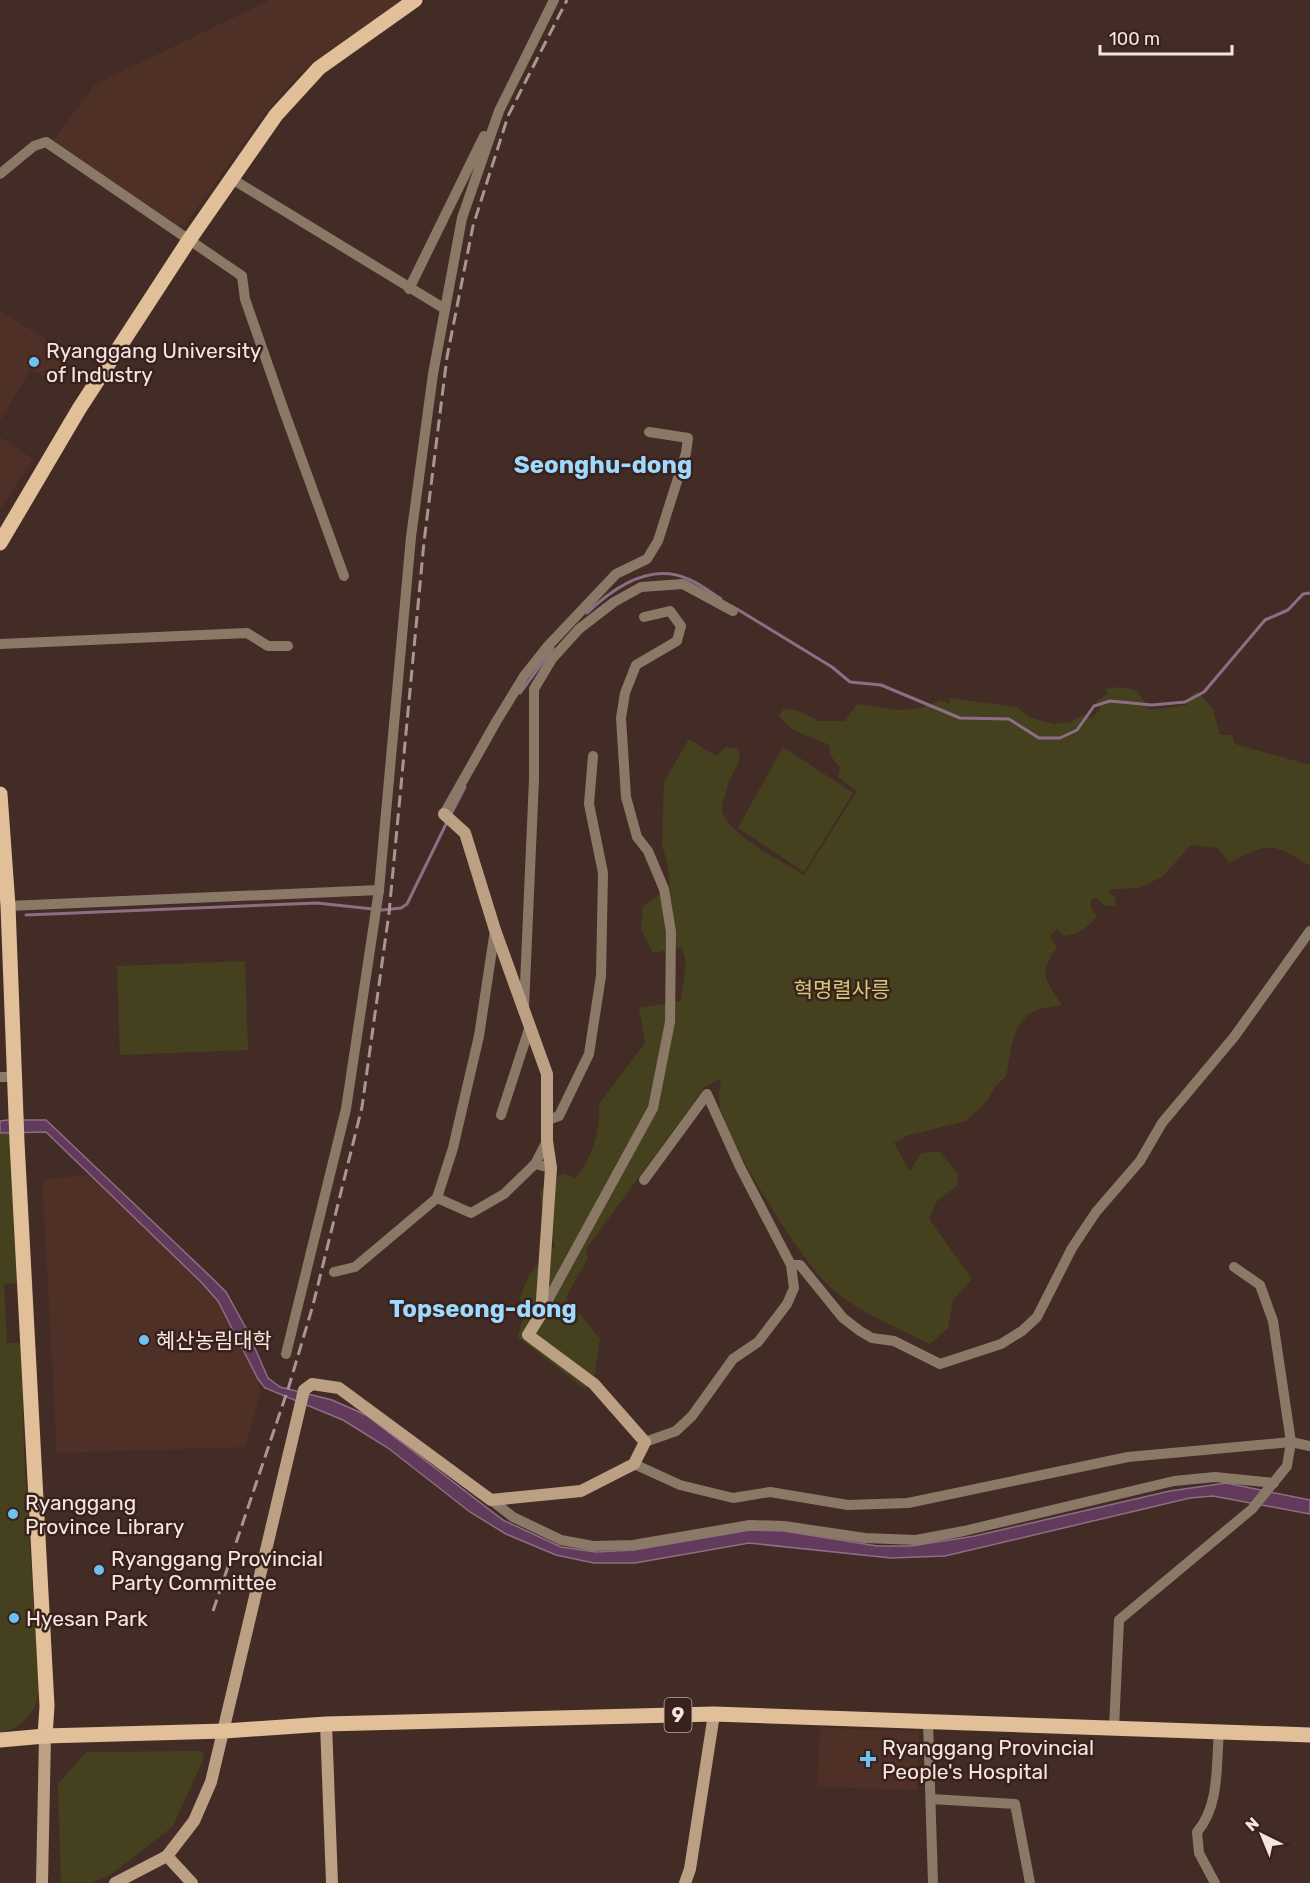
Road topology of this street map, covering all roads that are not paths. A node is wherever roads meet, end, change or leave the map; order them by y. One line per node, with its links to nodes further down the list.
1 (415, 0): 5 (main road)
2 (554, 0): 3 (street)
3 (498, 111): 7 (street); 8 (street)
4 (0, 174): 6 (street)
5 (232, 178): 6 (main road); 7 (street)
6 (189, 240): 10 (main road); 11 (street)
7 (409, 289): 8 (street)
8 (445, 309): 19 (street)
9 (649, 432): 18 (street)
10 (0, 543)
11 (344, 576)
12 (733, 611): 23 (street)
13 (644, 617): 36 (street)
14 (0, 644): 15 (street)
15 (288, 646)
16 (593, 756): 27 (street)
17 (0, 794): 20 (main road)
18 (448, 817): 21 (street)
19 (379, 890): 20 (street); 37 (street)
20 (8, 906): 25 (main road)
21 (495, 930): 23 (street); 32 (street)
22 (1310, 931): 33 (street)
23 (524, 1010): 24 (street)
24 (530, 1026): 26 (street); 27 (street)
25 (7, 1077): 51 (main road)
26 (501, 1115)
27 (548, 1120): 28 (street)
28 (547, 1141): 29 (street); 30 (street)
29 (535, 1164): 30 (street); 32 (street)
30 (551, 1168): 36 (street)
31 (644, 1180): 33 (street)
32 (437, 1198): 35 (street)
33 (791, 1265): 38 (street)
34 (1234, 1267): 39 (street)
35 (334, 1272)
36 (541, 1314): 38 (street)
37 (286, 1354)
38 (645, 1442): 41 (street)
39 (1291, 1442): 40 (street); 41 (street); 42 (street)
40 (1310, 1446)
41 (634, 1464): 43 (street)
42 (1273, 1485): 43 (street); 47 (street)
43 (491, 1500): 48 (street)
44 (714, 1714): 45 (main road, 9); 46 (main road, 9); 59 (street)
45 (928, 1722): 47 (main road, 9); 53 (street)
46 (326, 1724): 48 (main road, 9); 58 (street)
47 (1114, 1728): 49 (main road, 9)
48 (225, 1731): 51 (main road, 9); 54 (street)
49 (1219, 1732): 50 (main road, 9); 62 (street)
50 (1310, 1735)
51 (45, 1736): 52 (main road); 55 (street)
52 (0, 1740)
53 (932, 1799): 60 (street); 61 (street)
54 (167, 1856): 56 (street); 57 (street)
55 (42, 1883)
56 (115, 1883)
57 (192, 1883)
58 (332, 1883)
59 (685, 1883)
60 (933, 1883)
61 (1030, 1883)
62 (1215, 1883)

